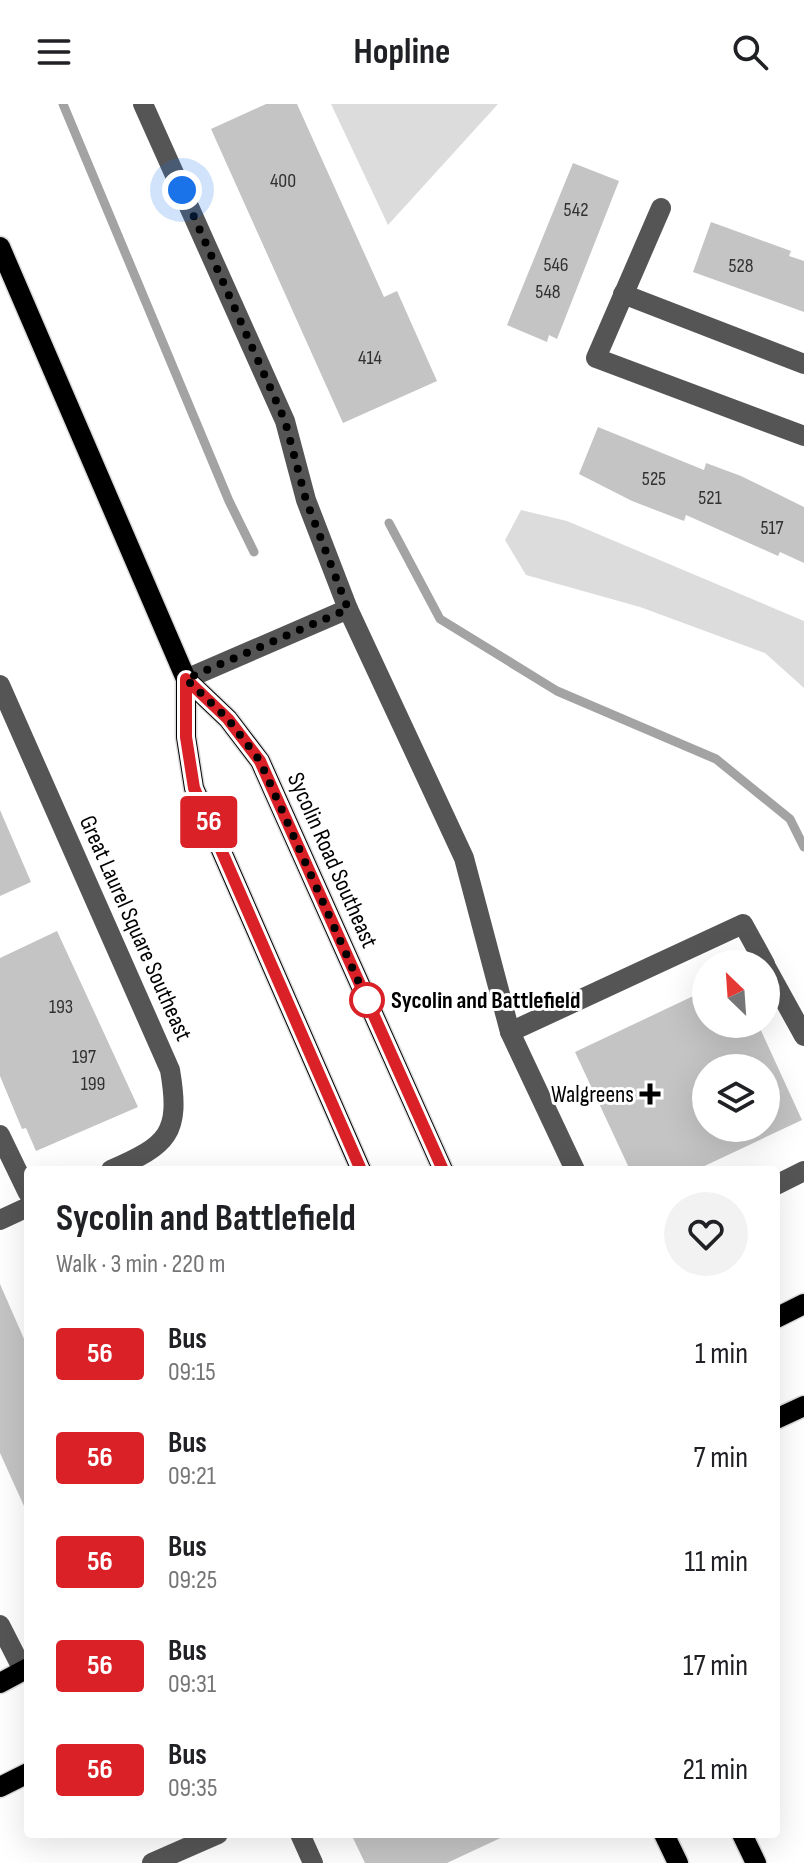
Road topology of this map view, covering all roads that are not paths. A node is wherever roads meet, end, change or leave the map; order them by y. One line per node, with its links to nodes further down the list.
1 (143, 104): 7 (street)
2 (661, 208): 4 (street)
3 (0, 247): 8 (main road, Sycolin Road Southeast)
4 (623, 294): 5 (street); 6 (street)
5 (804, 364)
6 (804, 436)
7 (348, 609): 8 (street); 12 (street)
8 (186, 679): 16 (main road, Sycolin Road Southeast); 17 (main road, Sycolin Road Southeast)
9 (0, 685): 15 (street, Great Laurel Square Southeast)
10 (757, 950): 12 (street)
11 (780, 992): 13 (street)
12 (510, 1032): 18 (street)
13 (804, 1036)
14 (0, 1135): 21 (street)
15 (120, 1166)
16 (359, 1166)
17 (441, 1166)
18 (573, 1166)
19 (804, 1171): 20 (street)
20 (780, 1183)
21 (24, 1185)
22 (24, 1209): 23 (street)
23 (0, 1220)
24 (804, 1304): 25 (main road)
25 (780, 1316)
26 (804, 1406): 27 (main road)
27 (780, 1417)
28 (0, 1625): 29 (street)
29 (24, 1666)
30 (24, 1670): 31 (main road)
31 (0, 1683)
32 (24, 1775): 33 (main road)
33 (0, 1787)
34 (209, 1838): 38 (street)
35 (302, 1838): 39 (street)
36 (666, 1838): 40 (main road)
37 (744, 1838): 41 (main road)
38 (152, 1863)
39 (313, 1863)
40 (678, 1863)
41 (756, 1863)

